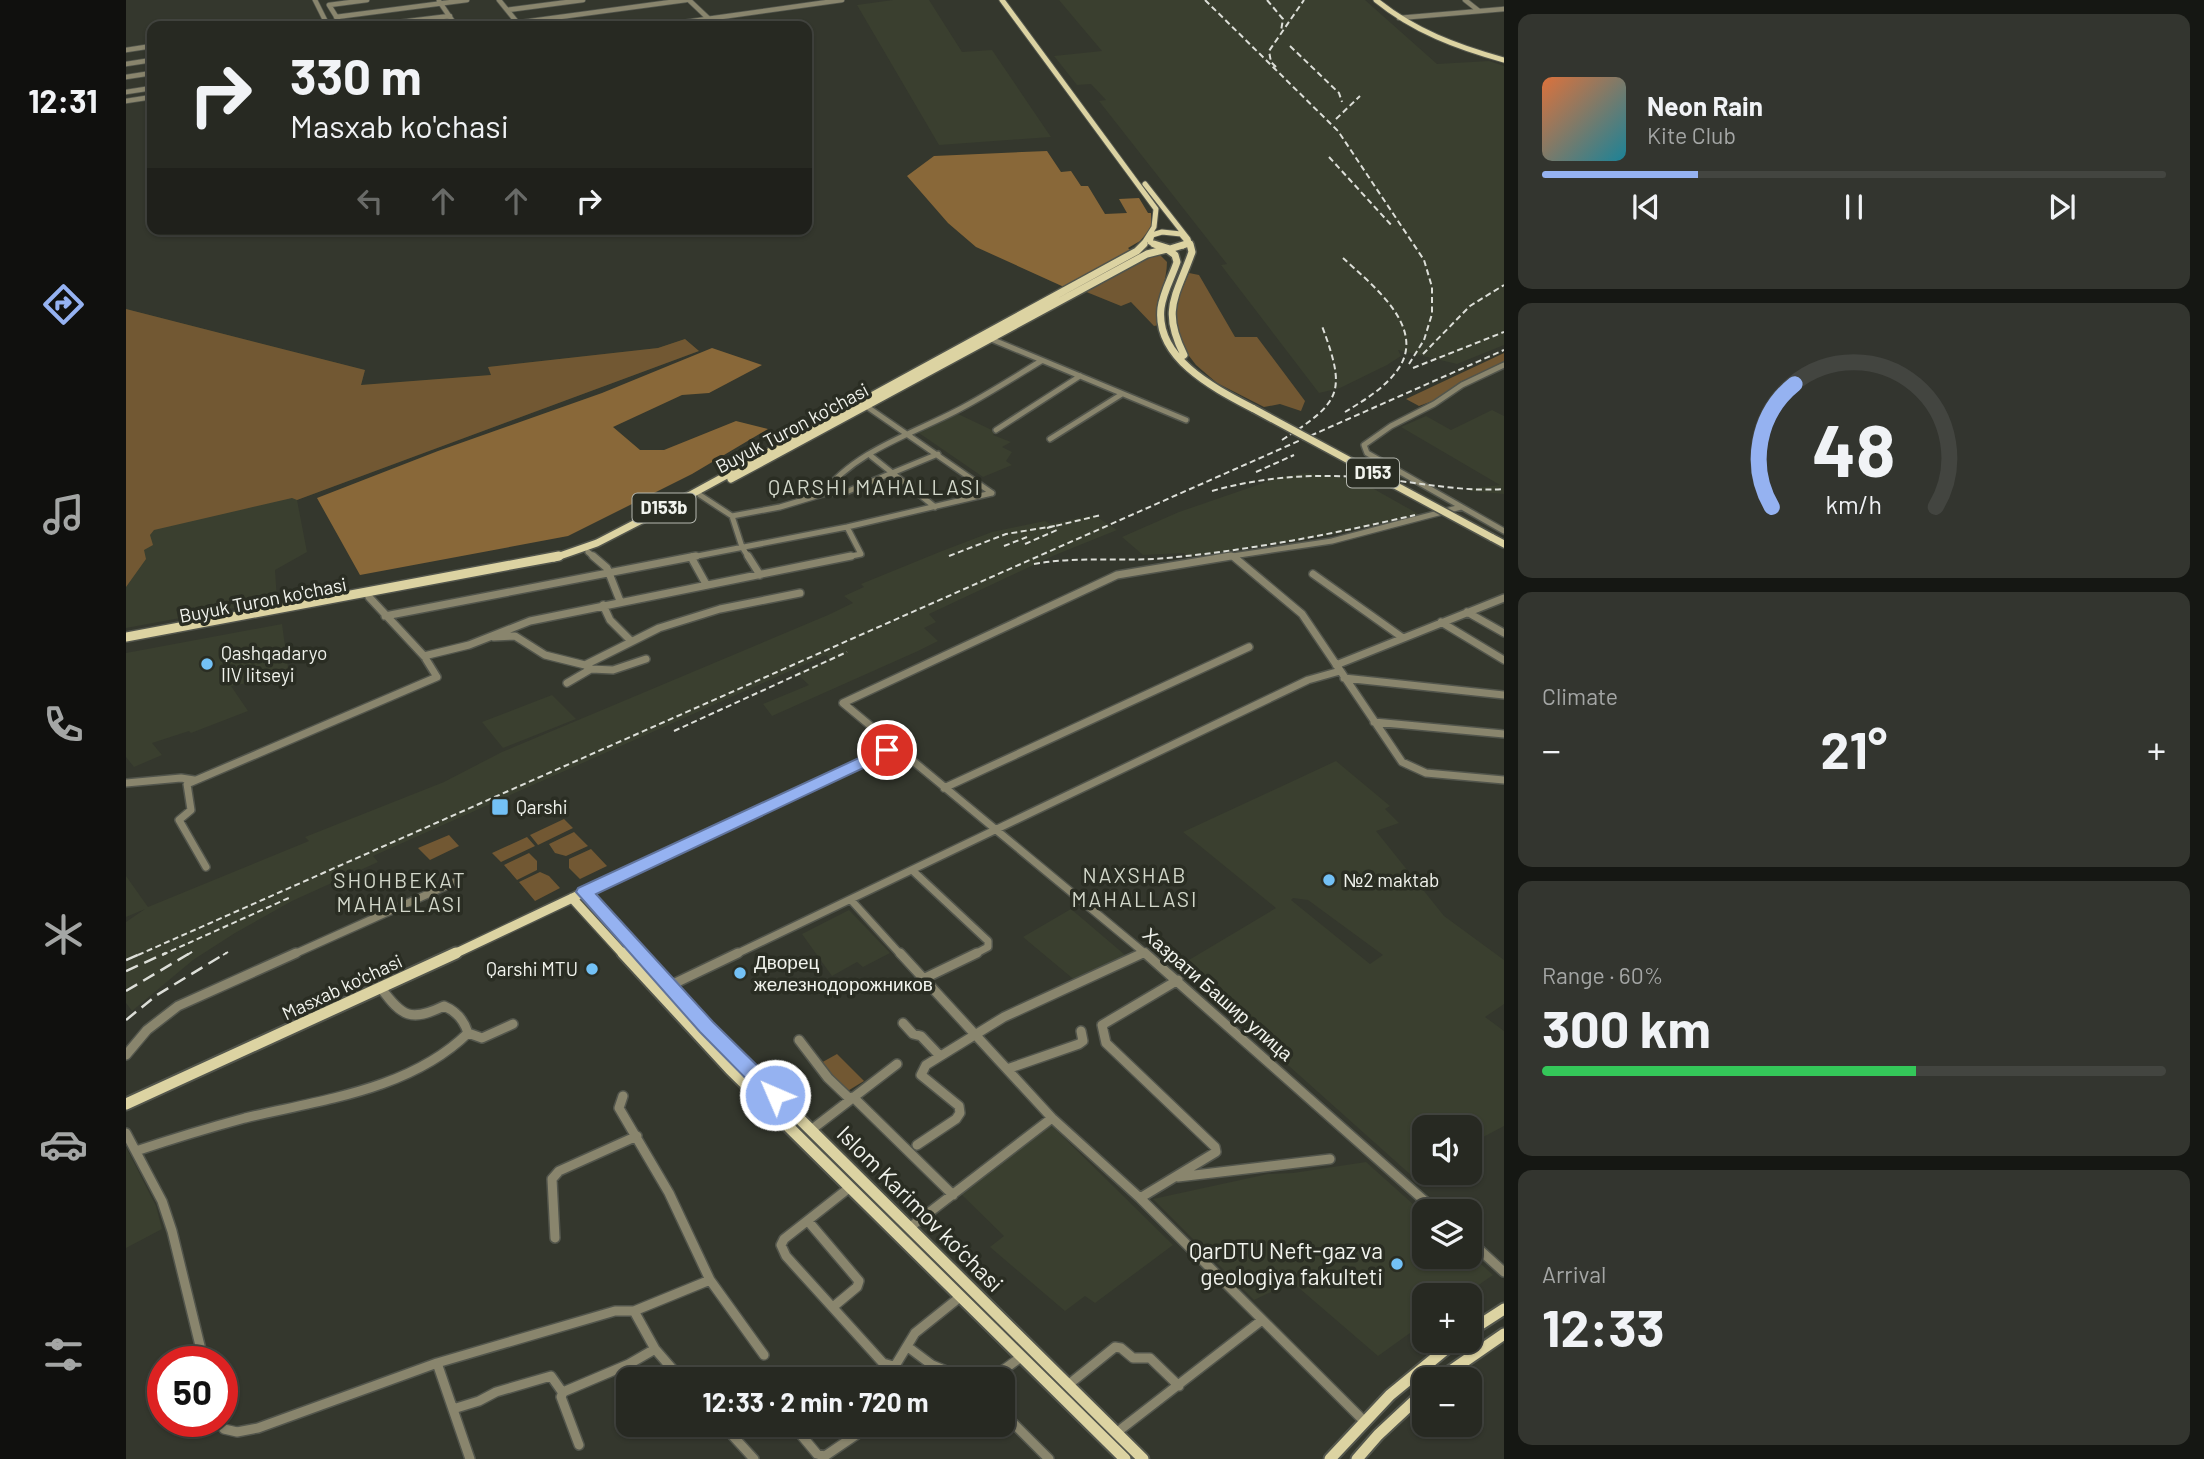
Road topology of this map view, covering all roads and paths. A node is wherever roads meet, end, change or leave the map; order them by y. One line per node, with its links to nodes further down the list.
1 (315, 0): 22 (street)
2 (367, 0): 19 (street)
3 (467, 0): 13 (street)
4 (499, 0): 15 (street)
5 (583, 0): 15 (street)
6 (687, 0): 21 (street); 27 (street)
7 (769, 0): 14 (street)
8 (842, 0): 14 (street)
9 (1002, 0): 40 (main road)
10 (1008, 0): 41 (main road)
11 (1377, 0): 20 (main road)
12 (1465, 0): 17 (street)
13 (440, 2): 18 (street); 19 (street)
14 (778, 9): 21 (street)
15 (508, 10): 26 (street)
16 (1503, 10): 17 (street)
17 (1479, 11): 20 (street)
18 (450, 16): 24 (street); 25 (street)
19 (336, 18): 23 (street)
20 (1399, 18): 31 (main road)
21 (709, 19): 28 (street)
22 (326, 21)
23 (338, 21)
24 (409, 21)
25 (453, 21)
26 (516, 21)
27 (546, 21)
28 (694, 21)
29 (147, 47): 30 (street)
30 (126, 50)
31 (1504, 60)
32 (147, 62): 33 (street)
33 (126, 64)
34 (147, 74): 35 (street)
35 (126, 77)
36 (147, 89): 37 (street)
37 (126, 92)
38 (147, 98): 39 (street)
39 (126, 101)
40 (1150, 237): 41 (main road); 42 (main road); 48 (main road, Buyuk Turon ko'chasi / D153b)
41 (1188, 239): 42 (main road, Buyuk Turon ko'chasi); 49 (main road, D153)
42 (1167, 249): 43 (main road, Buyuk Turon ko'chasi / D153b); 49 (main road, D153)
43 (991, 339): 44 (street); 48 (main road, Buyuk Turon ko'chasi / D153b)
44 (1041, 360): 46 (street); 52 (street)
45 (1504, 365): 60 (street)
46 (1080, 376): 47 (street); 51 (street)
47 (1122, 394): 50 (street); 53 (street)
48 (866, 404): 52 (street); 58 (main road, Buyuk Turon ko'chasi / D153b); 84 (main road, Buyuk Turon ko'chasi / D153b)
49 (1256, 408): 64 (main road, D153, bridge)
50 (1186, 419)
51 (996, 430)
52 (909, 434): 54 (street); 55 (street)
53 (1050, 439)
54 (938, 454): 56 (street); 59 (street)
55 (871, 456): 56 (street); 57 (street)
56 (891, 472): 57 (street); 59 (street)
57 (823, 494): 61 (street)
58 (700, 495): 61 (street); 66 (main road, Buyuk Turon ko'chasi / D153b)
59 (935, 507): 62 (street)
60 (1461, 507): 63 (street); 68 (street)
61 (732, 516): 65 (street)
62 (847, 527): 65 (street); 70 (street)
63 (1504, 531)
64 (1504, 542)
65 (742, 547): 67 (street); 70 (street)
66 (588, 552): 69 (street); 74 (main road, Buyuk Turon ko'chasi / D153b)
67 (691, 557): 69 (street); 72 (street)
68 (1234, 557): 91 (street); 96 (street, Хазрати Башир улица)
69 (608, 572): 76 (street); 79 (street)
70 (760, 575): 72 (street)
71 (1313, 575): 82 (street)
72 (706, 584): 76 (street)
73 (800, 593): 85 (street)
74 (369, 597): 79 (street); 84 (main road, Buyuk Turon ko'chasi / D153b)
75 (1504, 598): 78 (street)
76 (620, 601): 77 (street)
77 (603, 605): 83 (street); 85 (street)
78 (1467, 612): 80 (street); 81 (street)
79 (385, 616): 87 (street)
80 (1441, 622): 82 (street); 89 (street)
81 (1504, 633)
82 (1403, 638): 91 (street)
83 (486, 639): 87 (street); 90 (street)
84 (126, 640)
85 (630, 640): 90 (street)
86 (1249, 647): 100 (street)
87 (424, 656): 97 (street)
88 (646, 659): 90 (street)
89 (1504, 660)
90 (588, 667): 92 (street)
91 (1340, 671): 93 (street); 94 (street); 101 (street)
92 (567, 683)
93 (1504, 695)
94 (1374, 722): 95 (street); 98 (street)
95 (1504, 734)
96 (895, 747): 100 (street, Хазрати Башир улица); 105 (street)
97 (194, 780): 99 (street); 102 (street)
98 (1504, 780)
99 (126, 783)
100 (944, 788): 101 (street, Хазрати Башир улица)
101 (993, 830): 103 (street); 108 (street, Хазрати Башир улица)
102 (206, 867)
103 (912, 870): 107 (street); 109 (street)
104 (457, 881): 119 (street)
105 (584, 892): 106 (main road, Masxab ko'chasi); 111 (main road, Islom Karimov ko‘chasi)
106 (572, 898): 112 (main road, Masxab ko'chasi); 135 (main road, Islom Karimov ko‘chasi)
107 (851, 900): 109 (street); 111 (street)
108 (1144, 952): 110 (street, Хазрати Башир улица); 117 (street)
109 (923, 979): 117 (street)
110 (1178, 980): 133 (street); 138 (street, Хазрати Башир улица)
111 (670, 986): 127 (main road, Islom Karimov ko‘chasi)
112 (381, 988): 116 (street); 125 (main road, Masxab ko'chasi)
113 (903, 1023): 120 (street)
114 (513, 1024): 116 (street)
115 (1081, 1031): 122 (street)
116 (468, 1034): 131 (street)
117 (975, 1035): 120 (street); 122 (street)
118 (799, 1040): 124 (street)
119 (126, 1055)
120 (940, 1056): 130 (street)
121 (897, 1064): 124 (street)
122 (1007, 1069): 126 (street)
123 (623, 1096): 129 (street)
124 (852, 1098): 127 (street); 136 (street)
125 (126, 1104)
126 (1052, 1118): 136 (street); 137 (street)
127 (811, 1130): 134 (main road, Islom Karimov ko‘chasi)
128 (126, 1133): 131 (street)
129 (637, 1136): 141 (street); 144 (street)
130 (916, 1145)
131 (136, 1151): 152 (street)
132 (1330, 1159): 133 (street)
133 (1174, 1177): 137 (street)
134 (866, 1185): 135 (main road); 140 (main road, Islom Karimov ko‘chasi)
135 (852, 1190): 139 (street); 145 (main road, Islom Karimov ko‘chasi)
136 (953, 1195): 140 (street)
137 (1140, 1198): 149 (street)
138 (1423, 1199)
139 (808, 1221): 146 (street); 146 (street)
140 (909, 1228): 164 (main road, Islom Karimov ko‘chasi)
141 (555, 1238)
142 (1482, 1252): 143 (street)
143 (1504, 1272)
144 (710, 1280): 148 (street); 156 (street)
145 (960, 1297): 153 (street); 157 (main road, Islom Karimov ko‘chasi)
146 (832, 1307): 159 (street)
147 (1504, 1309): 150 (main road)
148 (634, 1311): 154 (street); 158 (street)
149 (1262, 1320): 165 (street); 169 (street)
150 (1482, 1323)
151 (1504, 1334): 163 (main road)
152 (200, 1346)
153 (908, 1347): 159 (street); 161 (street)
154 (655, 1349): 160 (street); 166 (street)
155 (1439, 1353): 169 (main road)
156 (764, 1355)
157 (1021, 1357): 162 (street); 180 (main road, Islom Karimov ko‘chasi)
158 (437, 1363): 168 (street); 171 (street)
159 (893, 1366)
160 (671, 1367)
161 (937, 1367)
162 (1007, 1367)
163 (1456, 1367)
164 (1068, 1385): 165 (street); 172 (main road, Islom Karimov ko‘chasi)
165 (1179, 1386): 172 (street)
166 (563, 1393): 168 (street); 176 (street)
167 (1412, 1403): 183 (main road)
168 (453, 1409): 177 (street)
169 (1363, 1420): 182 (main road)
170 (1015, 1425): 179 (street)
171 (238, 1432)
172 (1116, 1433): 181 (main road, Islom Karimov ko‘chasi)
173 (734, 1437): 178 (street)
174 (803, 1437): 175 (street)
175 (853, 1437)
176 (579, 1445)
177 (470, 1459)
178 (754, 1459)
179 (1049, 1459)
180 (1125, 1459)
181 (1143, 1459)
182 (1330, 1459)
183 (1357, 1459)

